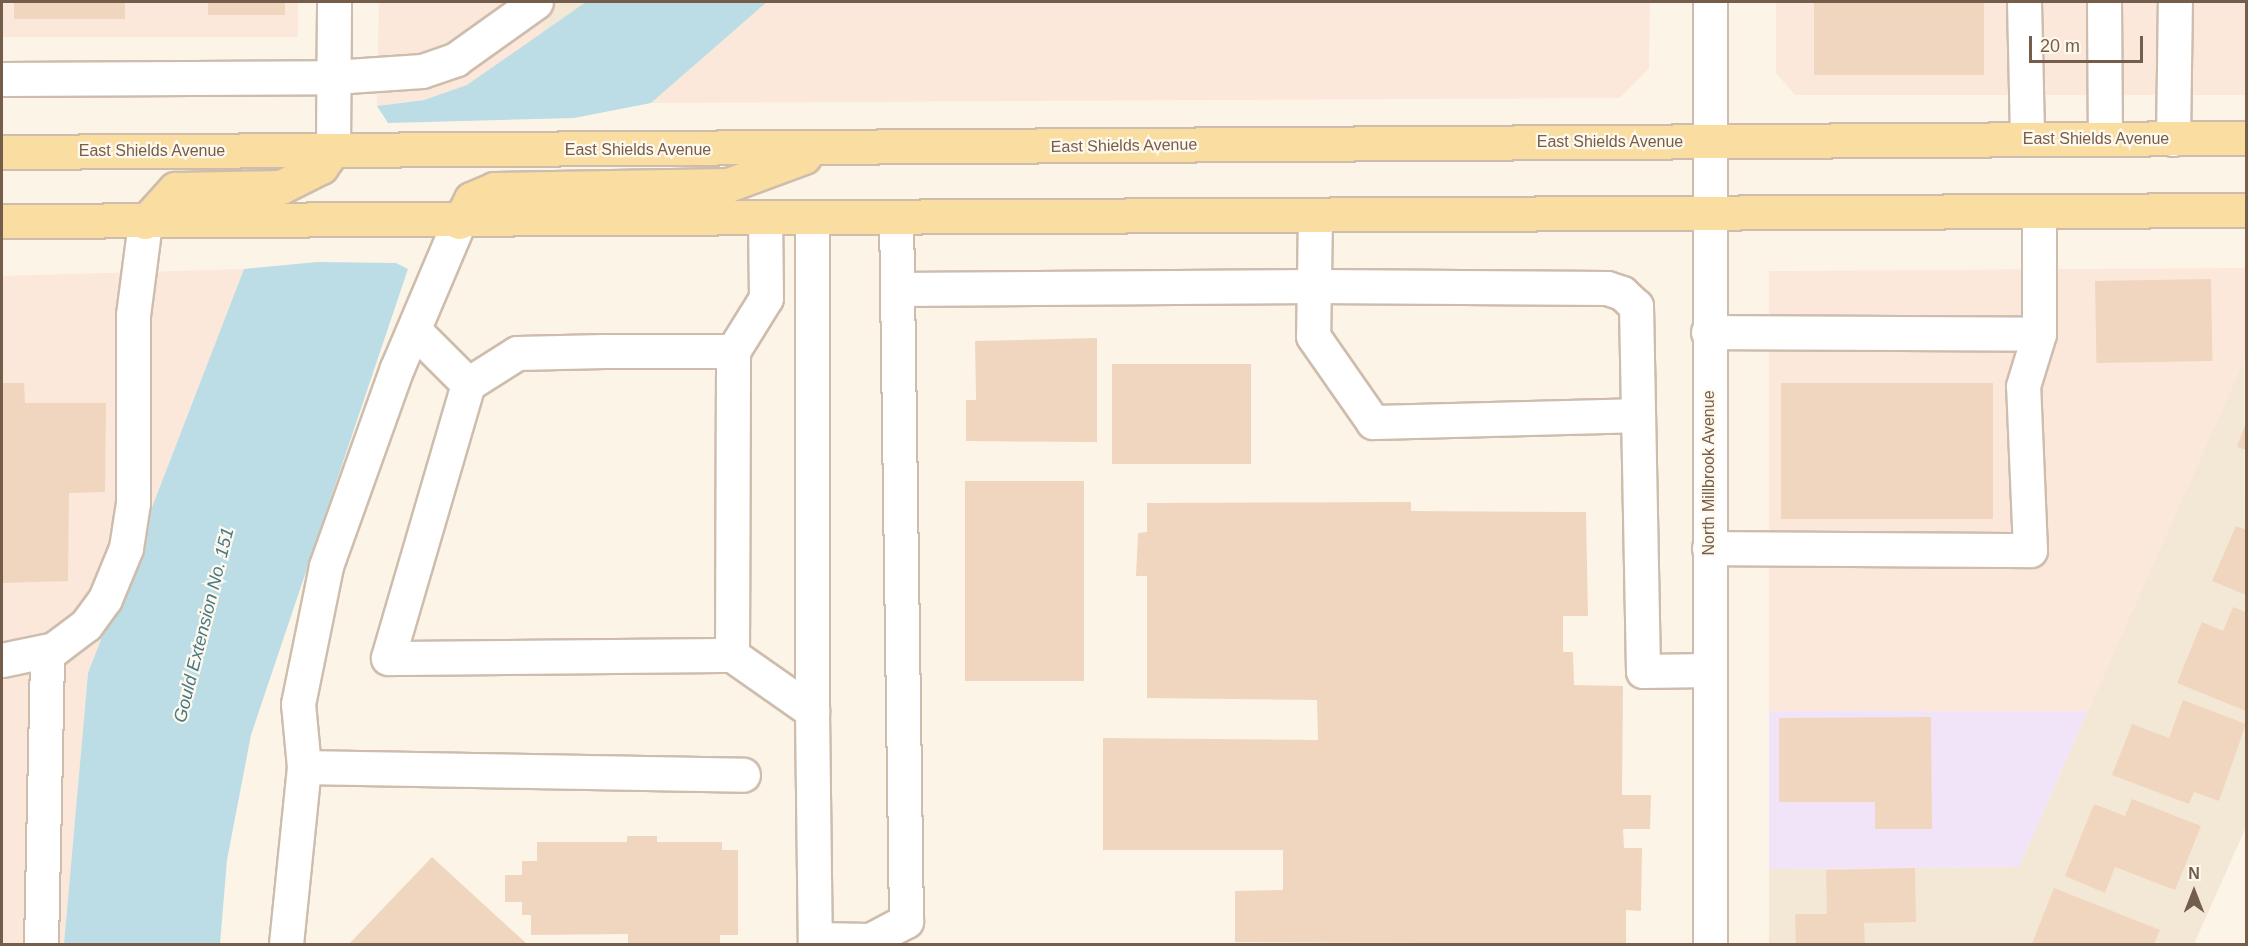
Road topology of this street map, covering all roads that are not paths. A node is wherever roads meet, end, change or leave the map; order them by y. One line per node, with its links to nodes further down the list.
1 (334, 2): 7 (street)
2 (1710, 2): 13 (street, North Millbrook Avenue)
3 (2024, 2): 10 (street)
4 (2104, 2): 11 (street)
5 (2175, 2): 12 (street)
6 (528, 4): 7 (street)
7 (333, 77): 8 (street); 15 (street)
8 (2, 79)
9 (2247, 138): 12 (main road, East Shields Avenue)
10 (2027, 139): 11 (main road, East Shields Avenue); 13 (main road, East Shields Avenue)
11 (2105, 139): 12 (main road, East Shields Avenue)
12 (2172, 139)
13 (1706, 141): 14 (main road, East Shields Avenue); 19 (street, North Millbrook Avenue)
14 (826, 149): 15 (main road, East Shields Avenue); 26 (main road)
15 (333, 150): 16 (main road, East Shields Avenue); 25 (main road)
16 (2, 152)
17 (2247, 210): 18 (main road)
18 (2039, 211): 19 (main road); 31 (street)
19 (1708, 213): 20 (main road); 30 (street, North Millbrook Avenue)
20 (1315, 215): 23 (main road); 27 (street)
21 (765, 217): 22 (main road); 26 (main road); 32 (street)
22 (812, 217): 23 (main road); 40 (street)
23 (896, 217): 28 (street)
24 (2, 221): 25 (main road)
25 (145, 222): 26 (main road); 36 (street)
26 (459, 222): 29 (street)
27 (1314, 286): 28 (street); 34 (street); 34 (street)
28 (897, 289): 43 (street)
29 (415, 331): 33 (street); 41 (street)
30 (1708, 333): 31 (street); 35 (street, North Millbrook Avenue)
31 (2039, 334): 35 (street)
32 (734, 351): 33 (street); 37 (street)
33 (468, 384): 37 (street)
34 (1636, 415): 39 (street)
35 (1709, 548): 39 (street, North Millbrook Avenue)
36 (47, 651): 38 (street); 44 (street)
37 (732, 656): 40 (street)
38 (2, 660)
39 (1709, 670): 46 (street, North Millbrook Avenue)
40 (812, 711): 43 (street)
41 (304, 767): 42 (street); 45 (street)
42 (743, 775)
43 (815, 942)
44 (41, 945)
45 (286, 945)
46 (1710, 945)

